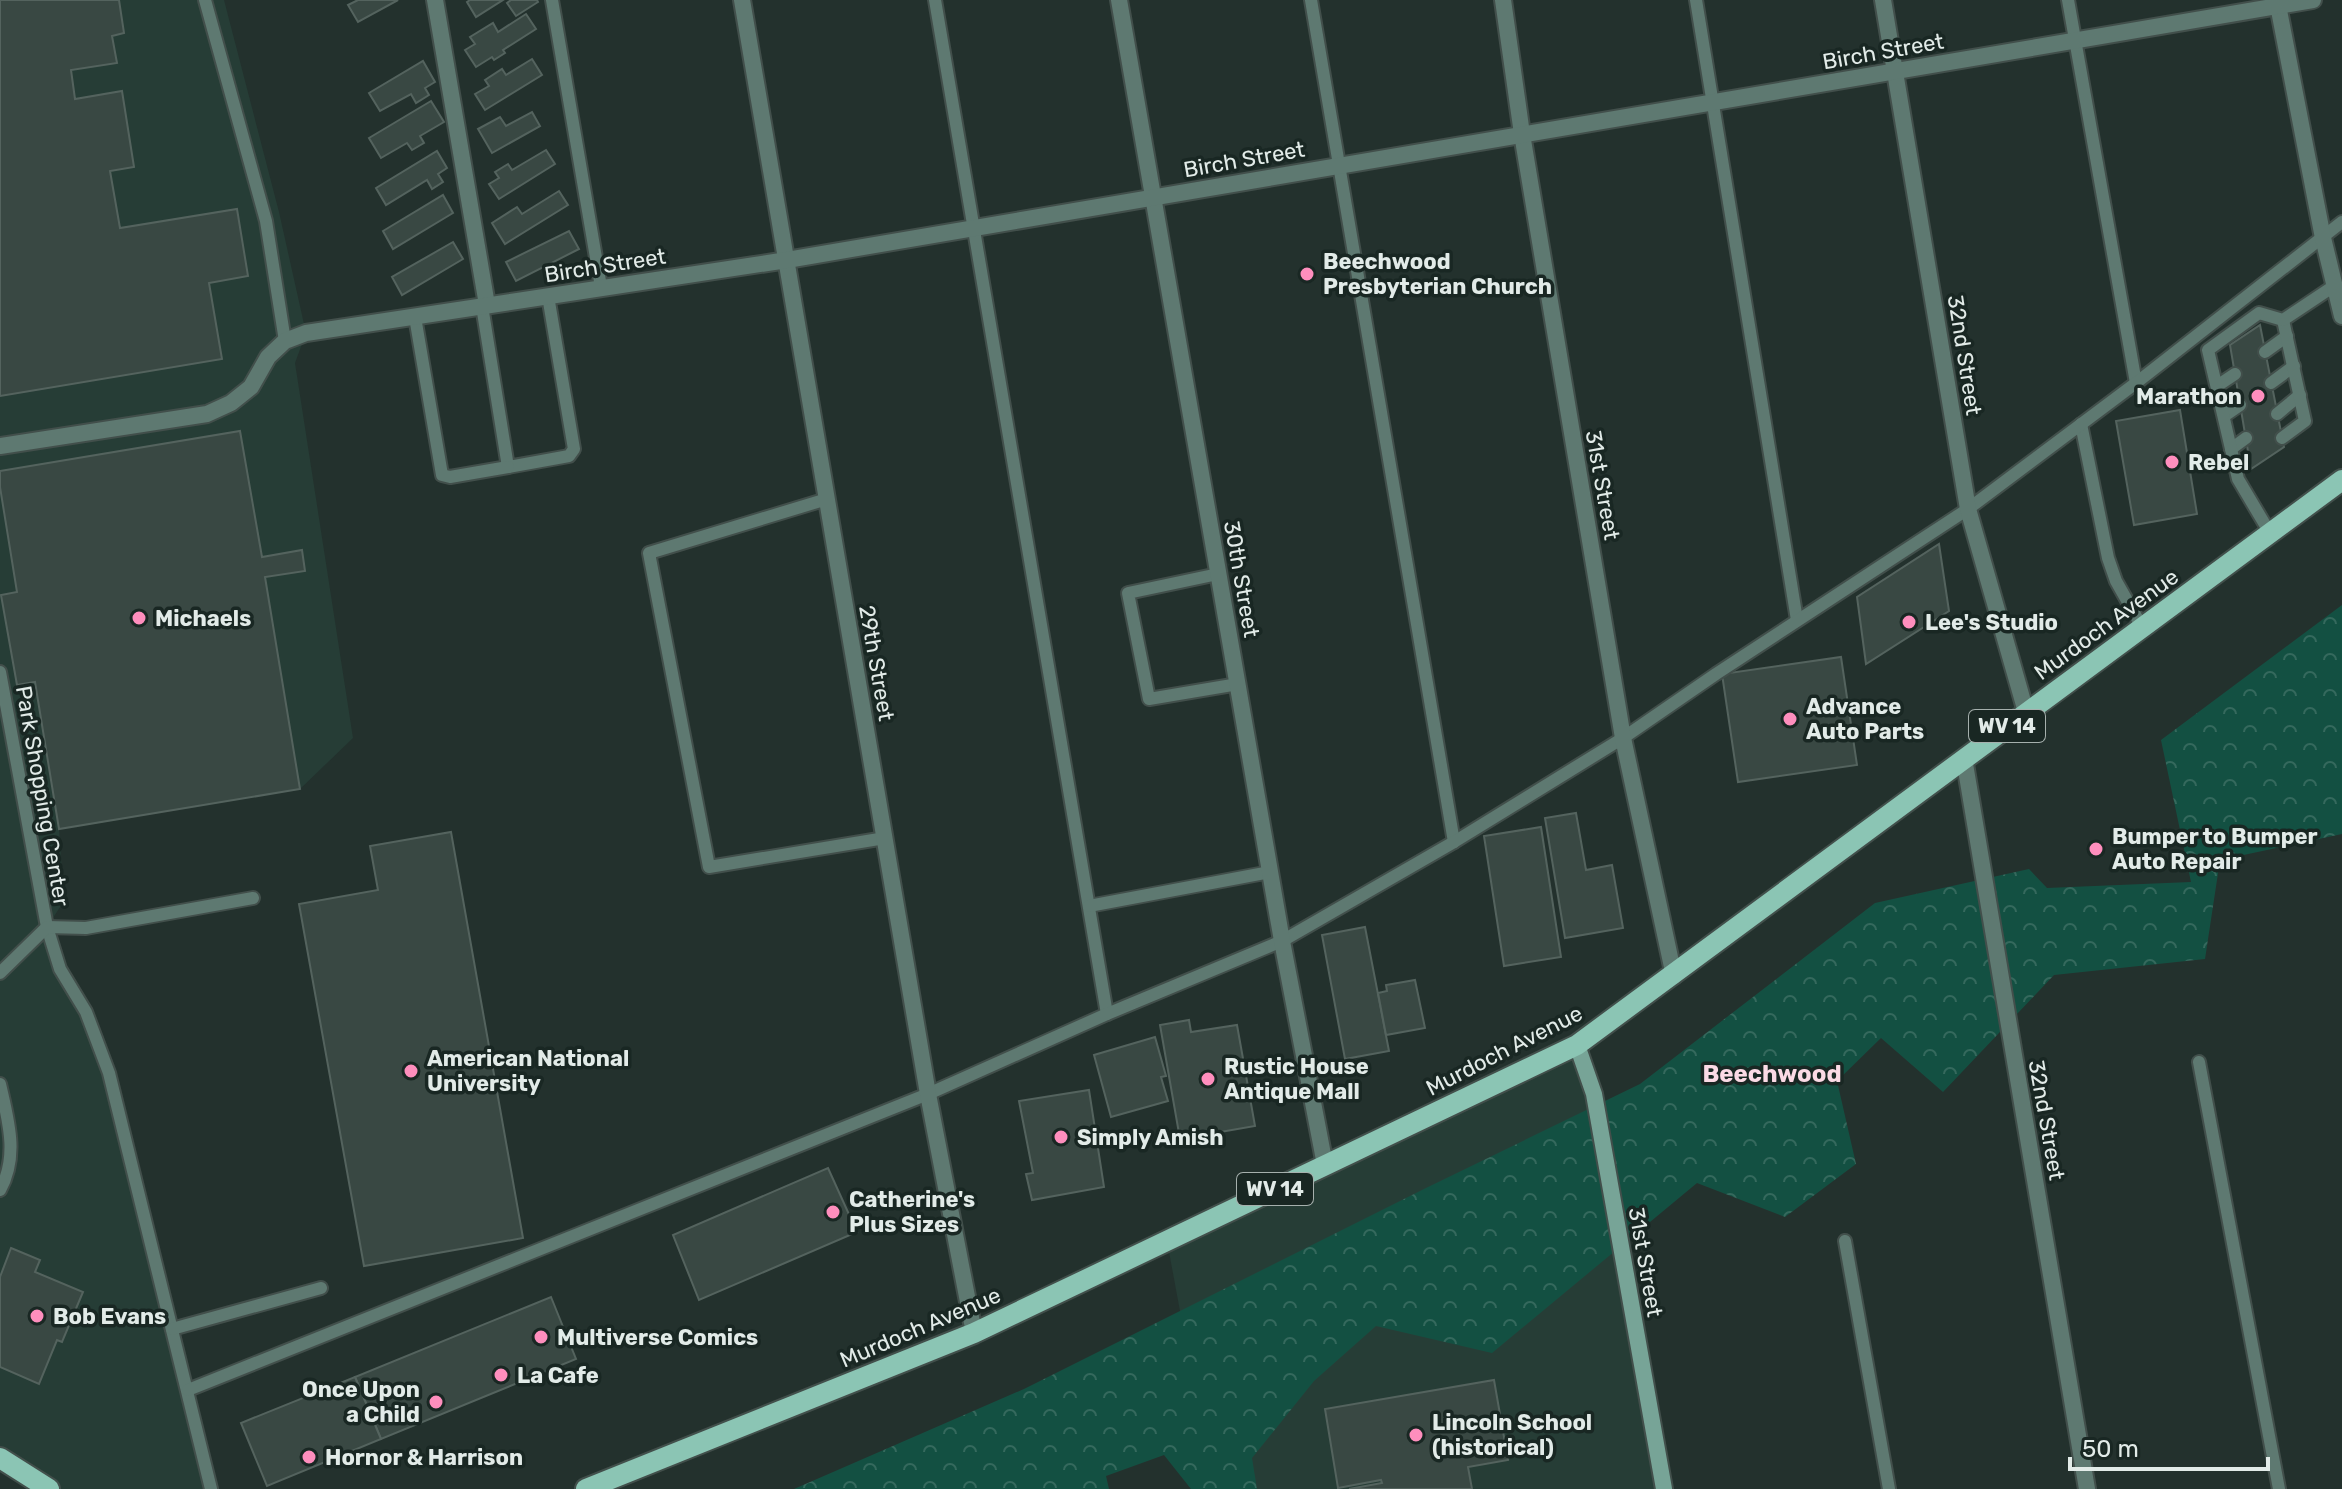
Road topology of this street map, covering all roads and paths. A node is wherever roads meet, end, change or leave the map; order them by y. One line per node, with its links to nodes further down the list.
1 (205, 0): 32 (lane)
2 (435, 0): 27 (street)
3 (552, 0): 25 (lane)
4 (742, 0): 23 (street, 29th Street)
5 (935, 0): 21 (lane)
6 (1119, 0): 19 (street, 30th Street)
7 (1311, 0): 18 (lane)
8 (1503, 0): 17 (street, 31st Street)
9 (1696, 0): 16 (lane)
10 (1883, 0): 15 (street, 32nd Street)
11 (2068, 0): 14 (lane)
12 (2313, 0): 13 (street, Birch Street)
13 (2278, 3): 14 (street, Birch Street); 22 (street)
14 (2074, 41): 15 (street, Birch Street); 36 (lane)
15 (1895, 71): 16 (street, Birch Street); 53 (street, 32nd Street)
16 (1713, 102): 17 (street, Birch Street); 56 (lane)
17 (1522, 134): 18 (street, Birch Street); 61 (street, 31st Street)
18 (1338, 166): 19 (street, Birch Street); 64 (lane)
19 (1153, 197): 21 (street, Birch Street); 55 (street, 30th Street)
20 (2342, 222): 22 (lane)
21 (974, 228): 23 (street, Birch Street); 67 (lane)
22 (2323, 238): 24 (street); 36 (lane)
23 (787, 260): 25 (street, Birch Street); 52 (street, 29th Street)
24 (2334, 286): 28 (street); 30 (lane)
25 (601, 287): 26 (street, Birch Street)
26 (548, 296): 27 (street, Birch Street); 49 (lane)
27 (485, 306): 29 (street, Birch Street); 49 (lane)
28 (2342, 316)
29 (415, 317): 32 (street, Birch Street); 49 (lane)
30 (2283, 320): 31 (lane); 38 (lane)
31 (2287, 336): 33 (lane); 34 (lane)
32 (285, 341): 46 (street)
33 (2265, 352)
34 (2294, 366): 37 (lane); 39 (lane)
35 (2235, 374): 38 (lane)
36 (2136, 383): 43 (lane)
37 (2271, 383)
38 (2217, 386): 42 (lane)
39 (2300, 395): 41 (lane); 45 (lane)
40 (2240, 405): 42 (lane)
41 (2277, 414)
42 (2224, 416): 47 (lane)
43 (2081, 424): 53 (lane); 57 (lane)
44 (2246, 438): 47 (lane)
45 (2282, 438)
46 (0, 446)
47 (2231, 449): 50 (lane)
48 (2250, 460): 50 (lane)
49 (508, 467)
50 (2236, 470): 54 (lane)
51 (2342, 480): 54 (main road, Murdoch Avenue / WV 14)
52 (827, 499): 63 (street, 29th Street); 63 (lane)
53 (1968, 509): 56 (lane); 60 (street, 32nd Street)
54 (2270, 533): 57 (main road, Murdoch Avenue / WV 14)
55 (1218, 574): 59 (street, 30th Street); 59 (lane)
56 (1797, 620): 61 (lane)
57 (2142, 627): 60 (main road, Murdoch Avenue / WV 14)
58 (0, 672): 68 (lane, Park Shopping Center)
59 (1238, 684): 65 (street, 30th Street)
60 (2026, 712): 62 (main road, Murdoch Avenue / WV 14)
61 (1623, 738): 64 (lane); 71 (street, 31st Street)
62 (1964, 758): 71 (main road, Murdoch Avenue / WV 14); 91 (street, 32nd Street)
63 (885, 838): 76 (street, 29th Street)
64 (1454, 842): 69 (lane)
65 (1270, 872): 67 (lane); 69 (street, 30th Street)
66 (253, 898): 68 (lane)
67 (1089, 906): 72 (lane)
68 (47, 927): 70 (lane); 82 (lane, Park Shopping Center)
69 (1282, 941): 72 (lane); 78 (street, 30th Street)
70 (0, 973)
71 (1674, 976): 73 (main road, Murdoch Avenue / WV 14)
72 (1107, 1014): 76 (lane)
73 (1577, 1045): 78 (main road, Murdoch Avenue / WV 14); 89 (street, 31st Street)
74 (2199, 1062): 92 (lane)
75 (0, 1084): 77 (lane)
76 (928, 1094): 83 (street, 29th Street); 84 (lane)
77 (2, 1099): 79 (lane)
78 (1325, 1165): 83 (main road, Murdoch Avenue / WV 14)
79 (0, 1190)
80 (1845, 1241): 90 (lane)
81 (321, 1288): 82 (lane)
82 (172, 1329): 84 (lane, Park Shopping Center)
83 (974, 1333): 88 (main road, Murdoch Avenue / WV 14)
84 (188, 1390): 87 (lane, Park Shopping Center)
85 (0, 1458): 86 (main road)
86 (49, 1489)
87 (211, 1489)
88 (586, 1489)
89 (1664, 1489)
90 (1889, 1489)
91 (2087, 1489)
92 (2279, 1489)

